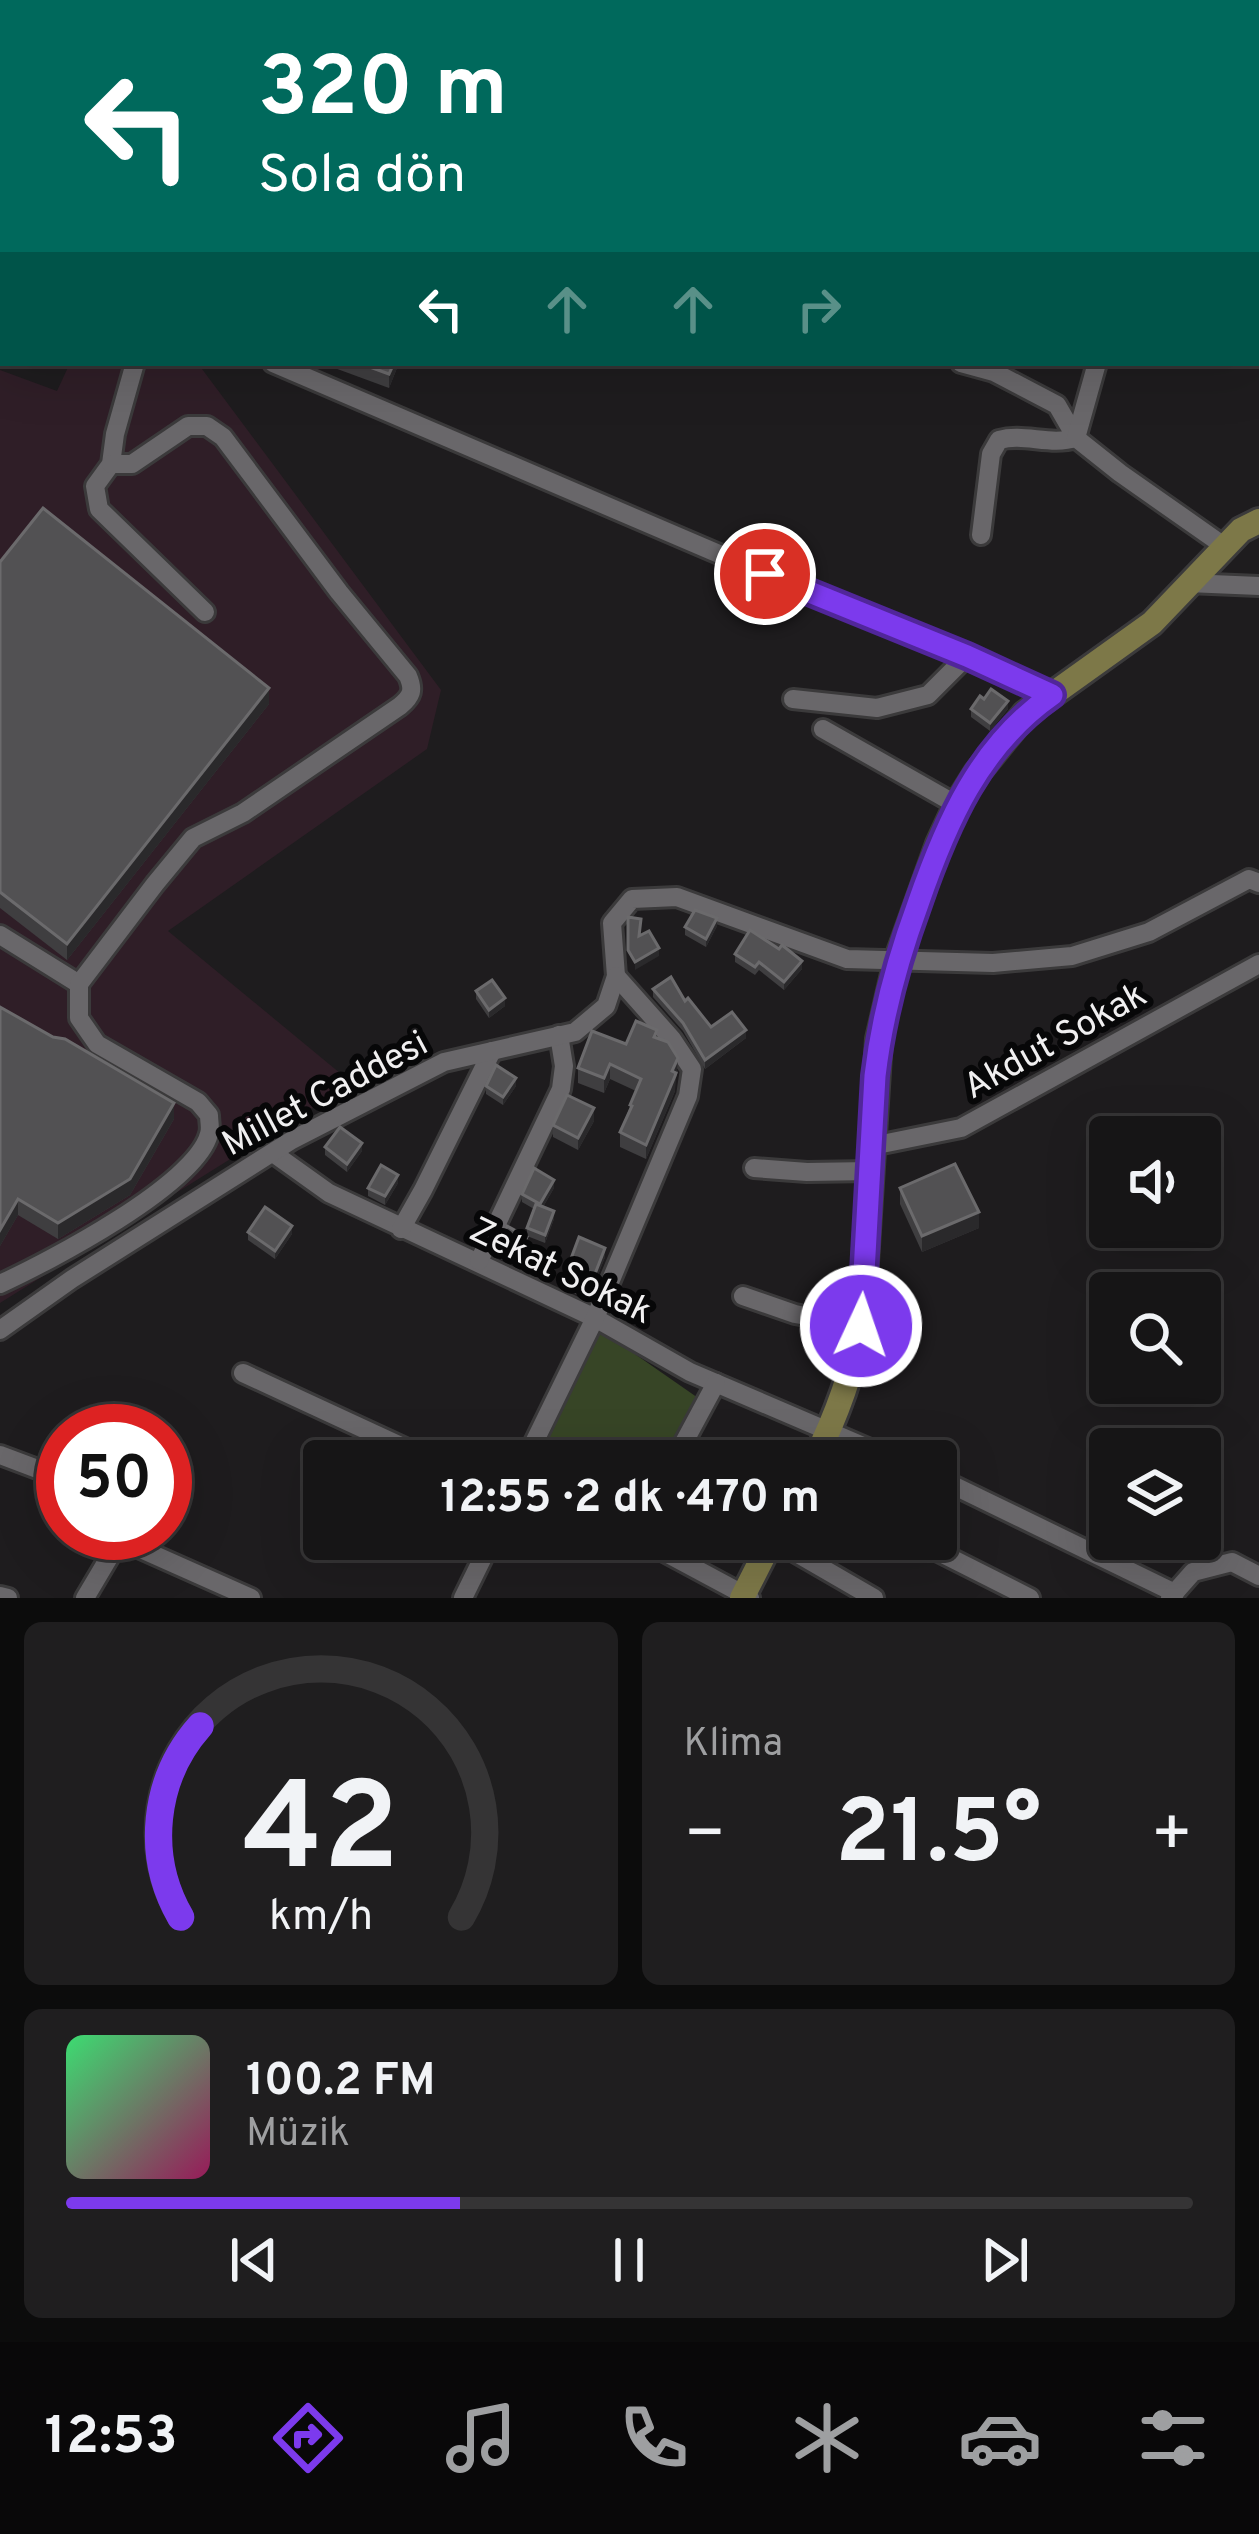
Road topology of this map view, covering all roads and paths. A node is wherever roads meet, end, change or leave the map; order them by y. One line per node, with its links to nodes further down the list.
1 (134, 366): 6 (street)
2 (279, 366): 13 (street)
3 (972, 366): 5 (street)
4 (1096, 366): 5 (street)
5 (1076, 438): 8 (street); 9 (street)
6 (111, 464): 12 (street); 23 (street)
7 (1259, 521): 9 (main road)
8 (981, 536)
9 (1224, 546): 10 (main road)
10 (1188, 583): 11 (street); 14 (main road)
11 (1259, 586)
12 (205, 612)
13 (967, 656): 14 (street); 15 (street)
14 (1052, 695): 17 (main road)
15 (793, 699)
16 (823, 729): 17 (street)
17 (957, 805): 20 (main road)
18 (1259, 883): 20 (street)
19 (0, 935): 23 (street)
20 (897, 961): 22 (street); 27 (main road)
21 (1259, 964): 27 (street, Akdut Sokak)
22 (616, 976): 24 (street, Millet Caddesi); 33 (street)
23 (80, 984): 31 (street)
24 (559, 1035): 25 (street, Millet Caddesi); 30 (street)
25 (492, 1051): 26 (street, Millet Caddesi); 29 (street)
26 (273, 1153): 29 (street, Zekat Sokak); 35 (street, Millet Caddesi)
27 (871, 1158): 28 (street, Akdut Sokak); 34 (main road)
28 (754, 1168)
29 (401, 1228): 30 (street, Zekat Sokak)
30 (478, 1261): 33 (street, Zekat Sokak)
31 (0, 1284)
32 (743, 1296): 34 (street)
33 (595, 1318): 37 (street, Zekat Sokak); 40 (street)
34 (861, 1326): 38 (main road)
35 (0, 1330)
36 (243, 1373): 39 (street)
37 (716, 1383): 38 (street, Zekat Sokak); 41 (street)
38 (829, 1432): 42 (main road); 43 (street, Zekat Sokak)
39 (388, 1440)
40 (535, 1440)
41 (685, 1440)
42 (825, 1440)
43 (848, 1440)
44 (0, 1455): 45 (street)
45 (36, 1468)
46 (957, 1488): 55 (street)
47 (102, 1560): 57 (street)
48 (166, 1560): 58 (street)
49 (482, 1560): 59 (street)
50 (678, 1560): 56 (street)
51 (762, 1560): 56 (main road)
52 (808, 1560): 60 (street)
53 (955, 1560): 61 (street)
54 (1259, 1576): 55 (street)
55 (1172, 1595)
56 (745, 1597)
57 (85, 1598)
58 (250, 1598)
59 (463, 1598)
60 (874, 1598)
61 (1030, 1598)

